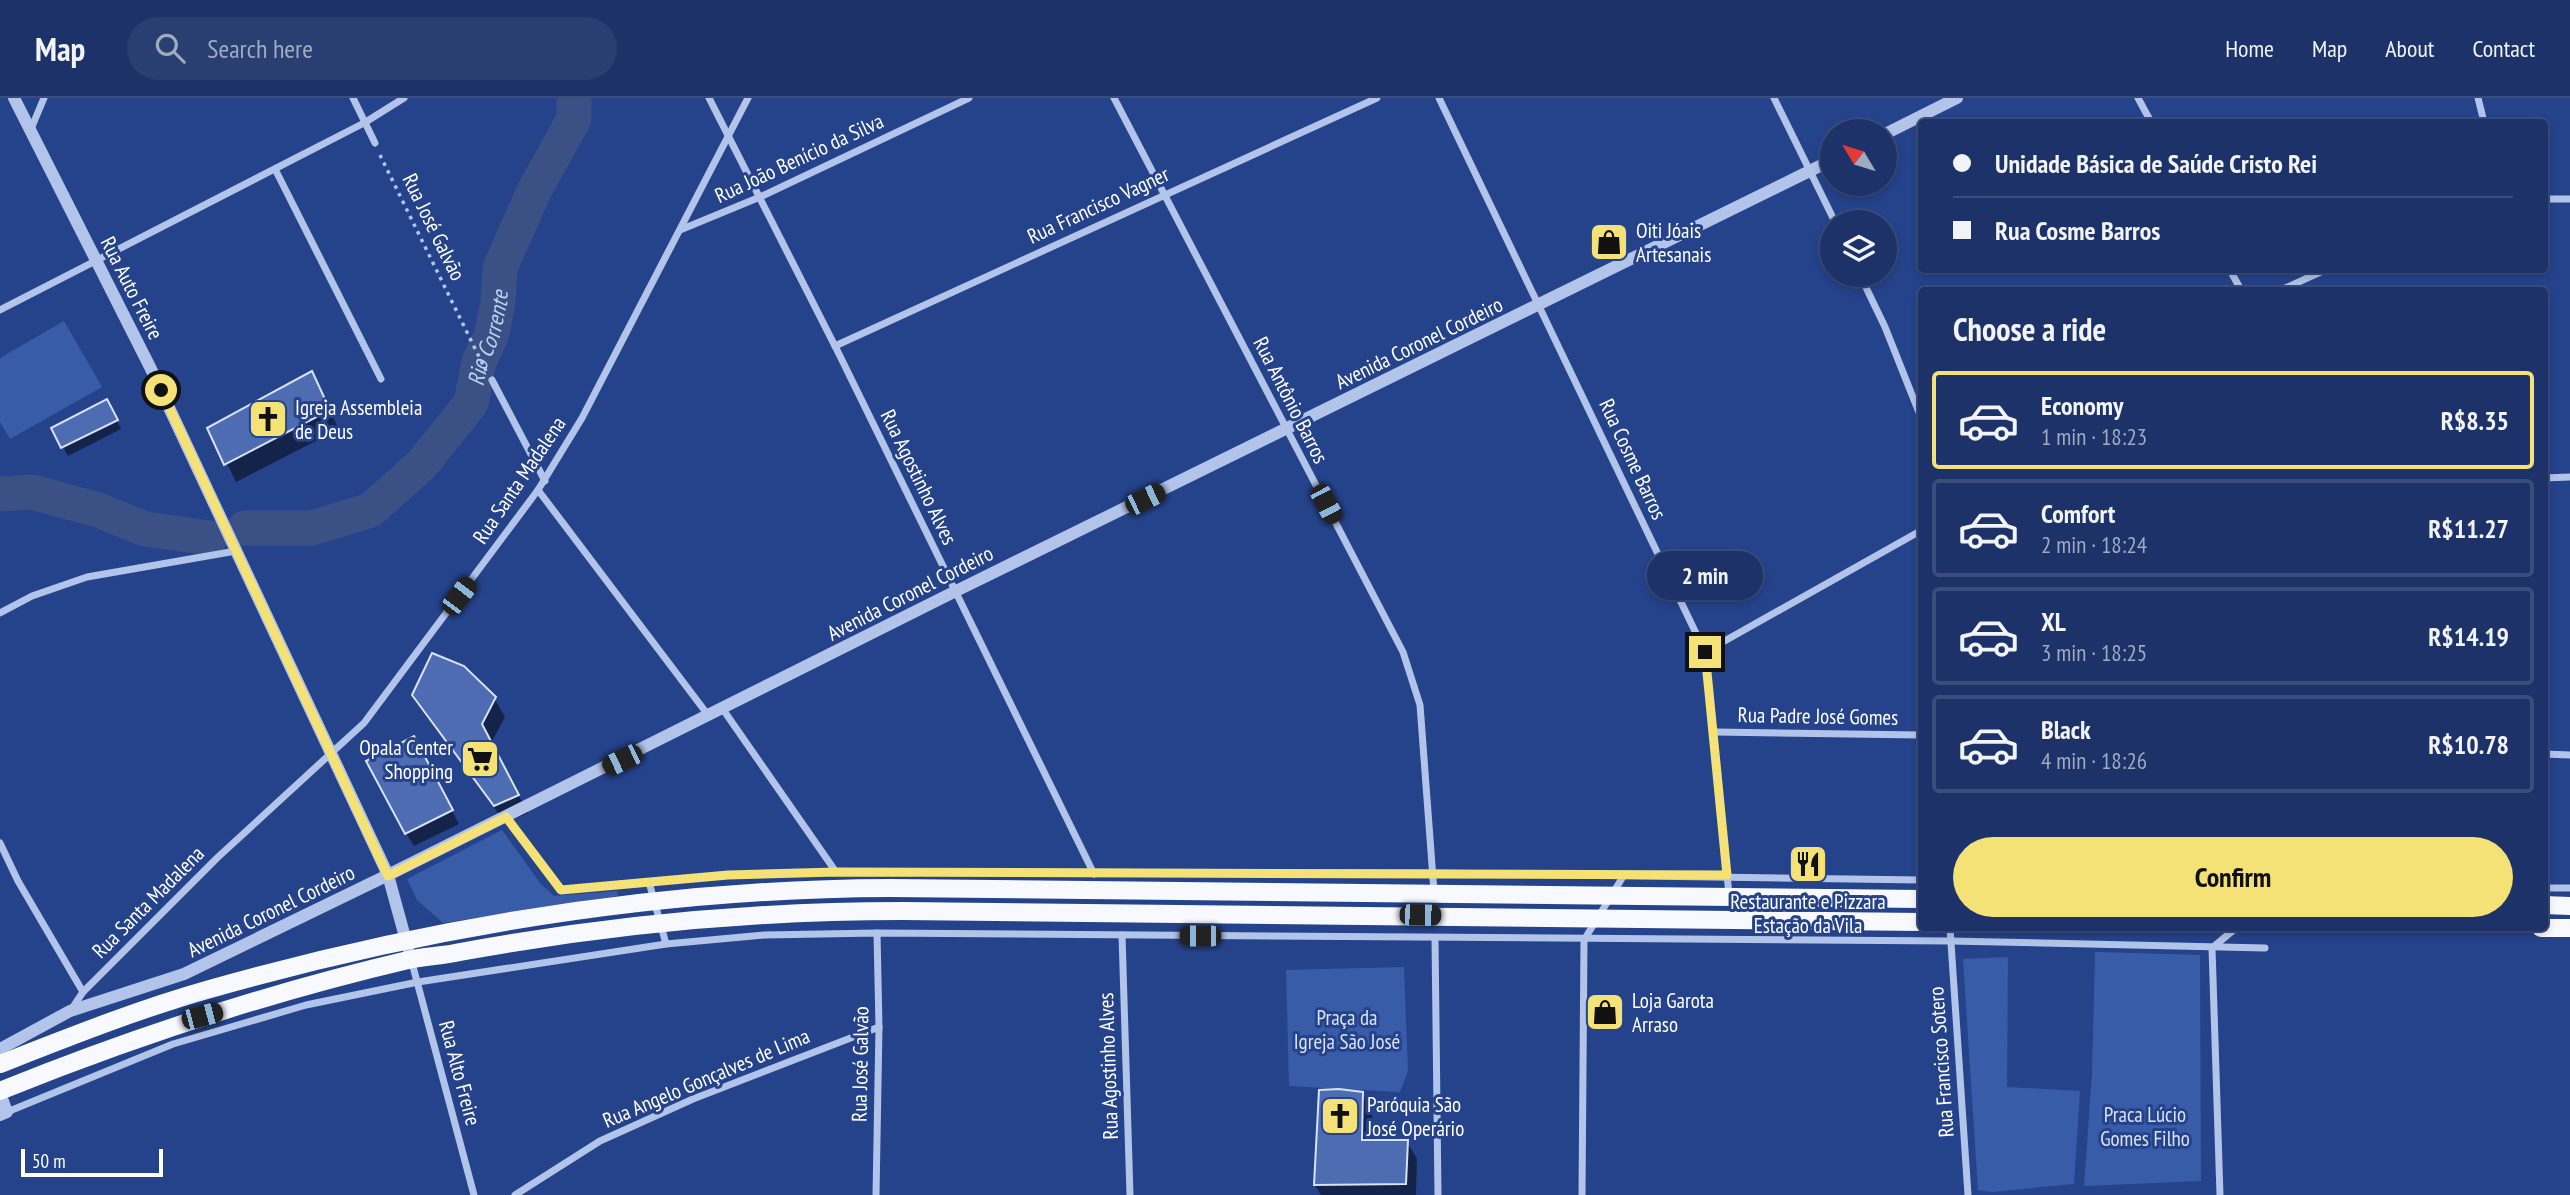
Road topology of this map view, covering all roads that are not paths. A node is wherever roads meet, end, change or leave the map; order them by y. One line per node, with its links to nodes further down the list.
1 (14, 98): 19 (street, Rua Auto Freire)
2 (44, 98): 19 (street)
3 (353, 98): 17 (street)
4 (404, 98): 17 (street)
5 (709, 98): 20 (street, Rua Agostinho Alves)
6 (748, 98): 20 (street, Rua Santa Madalena)
7 (969, 98): 26 (street, Rua João Benício da Silva)
8 (1114, 98): 25 (street, Rua Antônio Barros)
9 (1377, 98): 25 (street, Rua Francisco Vagner)
10 (1439, 98): 35 (street, Rua Cosme Barros)
11 (1774, 98): 24 (street)
12 (1957, 98): 18 (street)
13 (2138, 98): 15 (street)
14 (2478, 98): 16 (street)
15 (2149, 119)
16 (2483, 119)
17 (365, 123): 21 (street); 23 (street)
18 (1897, 128)
19 (30, 130): 31 (street, Rua Auto Freire)
20 (727, 138): 26 (street, Rua Agostinho Alves); 30 (street, Rua Santa Madalena)
21 (374, 144)
22 (1820, 166): 24 (street, Avenida Coronel Cordeiro)
23 (275, 169): 31 (street); 38 (street)
24 (1811, 171): 29 (street); 35 (street, Avenida Coronel Cordeiro)
25 (1165, 194): 37 (street, Rua Francisco Vagner); 41 (street, Rua Antônio Barros)
26 (760, 197): 30 (street, Rua João Benício da Silva); 37 (street, Rua Agostinho Alves)
27 (2548, 199): 28 (street)
28 (2570, 199)
29 (1829, 210)
30 (680, 230): 44 (street, Rua Santa Madalena)
31 (96, 258): 36 (street); 47 (street, Rua Auto Freire)
32 (2318, 273): 34 (street)
33 (1866, 287): 40 (street)
34 (2288, 287)
35 (1540, 304): 41 (street, Avenida Coronel Cordeiro); 50 (street, Rua Cosme Barros)
36 (0, 310)
37 (835, 346): 48 (street, Rua Agostinho Alves)
38 (381, 379)
39 (492, 380): 44 (street)
40 (1918, 410)
41 (1287, 430): 48 (street, Avenida Coronel Cordeiro); 61 (street, Rua Antônio Barros)
42 (2570, 477): 43 (street)
43 (2548, 478)
44 (545, 481): 45 (street, Rua Santa Madalena)
45 (538, 490): 52 (street); 55 (street, Rua Santa Madalena)
46 (1918, 532): 50 (street)
47 (236, 551): 49 (street); 55 (street, Rua Auto Freire)
48 (956, 591): 51 (street, Avenida Coronel Cordeiro); 62 (street, Rua Agostinho Alves)
49 (0, 613)
50 (1705, 652): 53 (street, Rua Cosme Barros)
51 (722, 708): 52 (street, Avenida Coronel Cordeiro); 60 (street)
52 (708, 715): 58 (street, Avenida Coronel Cordeiro)
53 (1715, 732): 54 (street, Rua Padre José Gomes); 64 (street, Rua Cosme Barros)
54 (1918, 735)
55 (329, 753): 65 (street, Rua Auto Freire); 96 (street, Rua Santa Madalena)
56 (2548, 754): 57 (street)
57 (2570, 755)
58 (506, 817): 65 (street, Avenida Coronel Cordeiro); 70 (street)
59 (0, 843): 96 (street)
60 (836, 872): 62 (street); 70 (street)
61 (1431, 873): 62 (street); 63 (street); 71 (street, Rua Antônio Barros)
62 (1094, 874)
63 (1624, 875): 64 (street); 73 (street)
64 (1727, 875): 66 (street); 72 (street, Rua Cosme Barros)
65 (388, 876): 88 (street, Rua Auto Freire); 97 (street, Avenida Coronel Cordeiro)
66 (1918, 880)
67 (2548, 888): 68 (street)
68 (2570, 888)
69 (1172, 890): 70 (main road); 71 (main road); 77 (main road)
70 (652, 891): 79 (street); 88 (main road)
71 (1434, 892): 73 (main road)
72 (1729, 896): 73 (main road); 74 (main road)
73 (1611, 897): 78 (street)
74 (1918, 898)
75 (2548, 905): 76 (main road)
76 (2570, 906)
77 (1172, 915): 78 (main road); 79 (main road)
78 (1598, 919): 80 (main road); 89 (street)
79 (660, 921): 91 (street); 94 (main road)
80 (1918, 922)
81 (2548, 928): 82 (main road)
82 (2570, 928)
83 (1950, 931): 90 (street, Rua Francisco Sotero)
84 (2232, 931): 93 (street)
85 (877, 933): 86 (street); 91 (street); 98 (street, Rua José Galvão)
86 (1122, 935): 87 (street); 106 (street, Rua Agostinho Alves)
87 (1434, 938): 89 (street); 107 (street)
88 (406, 940): 94 (street, Rua Auto Freire); 100 (main road)
89 (1584, 940): 90 (street); 108 (street)
90 (1951, 941): 93 (street); 109 (street, Rua Francisco Sotero)
91 (666, 944): 95 (street)
92 (2265, 947): 93 (street)
93 (2212, 948): 110 (street)
94 (411, 959): 95 (street, Rua Alto Freire); 101 (main road)
95 (418, 982): 102 (street); 103 (street, Rua Alto Freire)
96 (83, 992): 97 (street, Rua Santa Madalena)
97 (70, 1011): 99 (street, Avenida Coronel Cordeiro)
98 (879, 1027): 104 (street, Rua Angelo Gonçalves de Lima); 105 (street, Rua José Galvão)
99 (0, 1049)
100 (0, 1064)
101 (0, 1092): 102 (street)
102 (3, 1114)
103 (474, 1195)
104 (515, 1195)
105 (876, 1195)
106 (1130, 1195)
107 (1438, 1195)
108 (1582, 1195)
109 (1968, 1195)
110 (2220, 1195)

